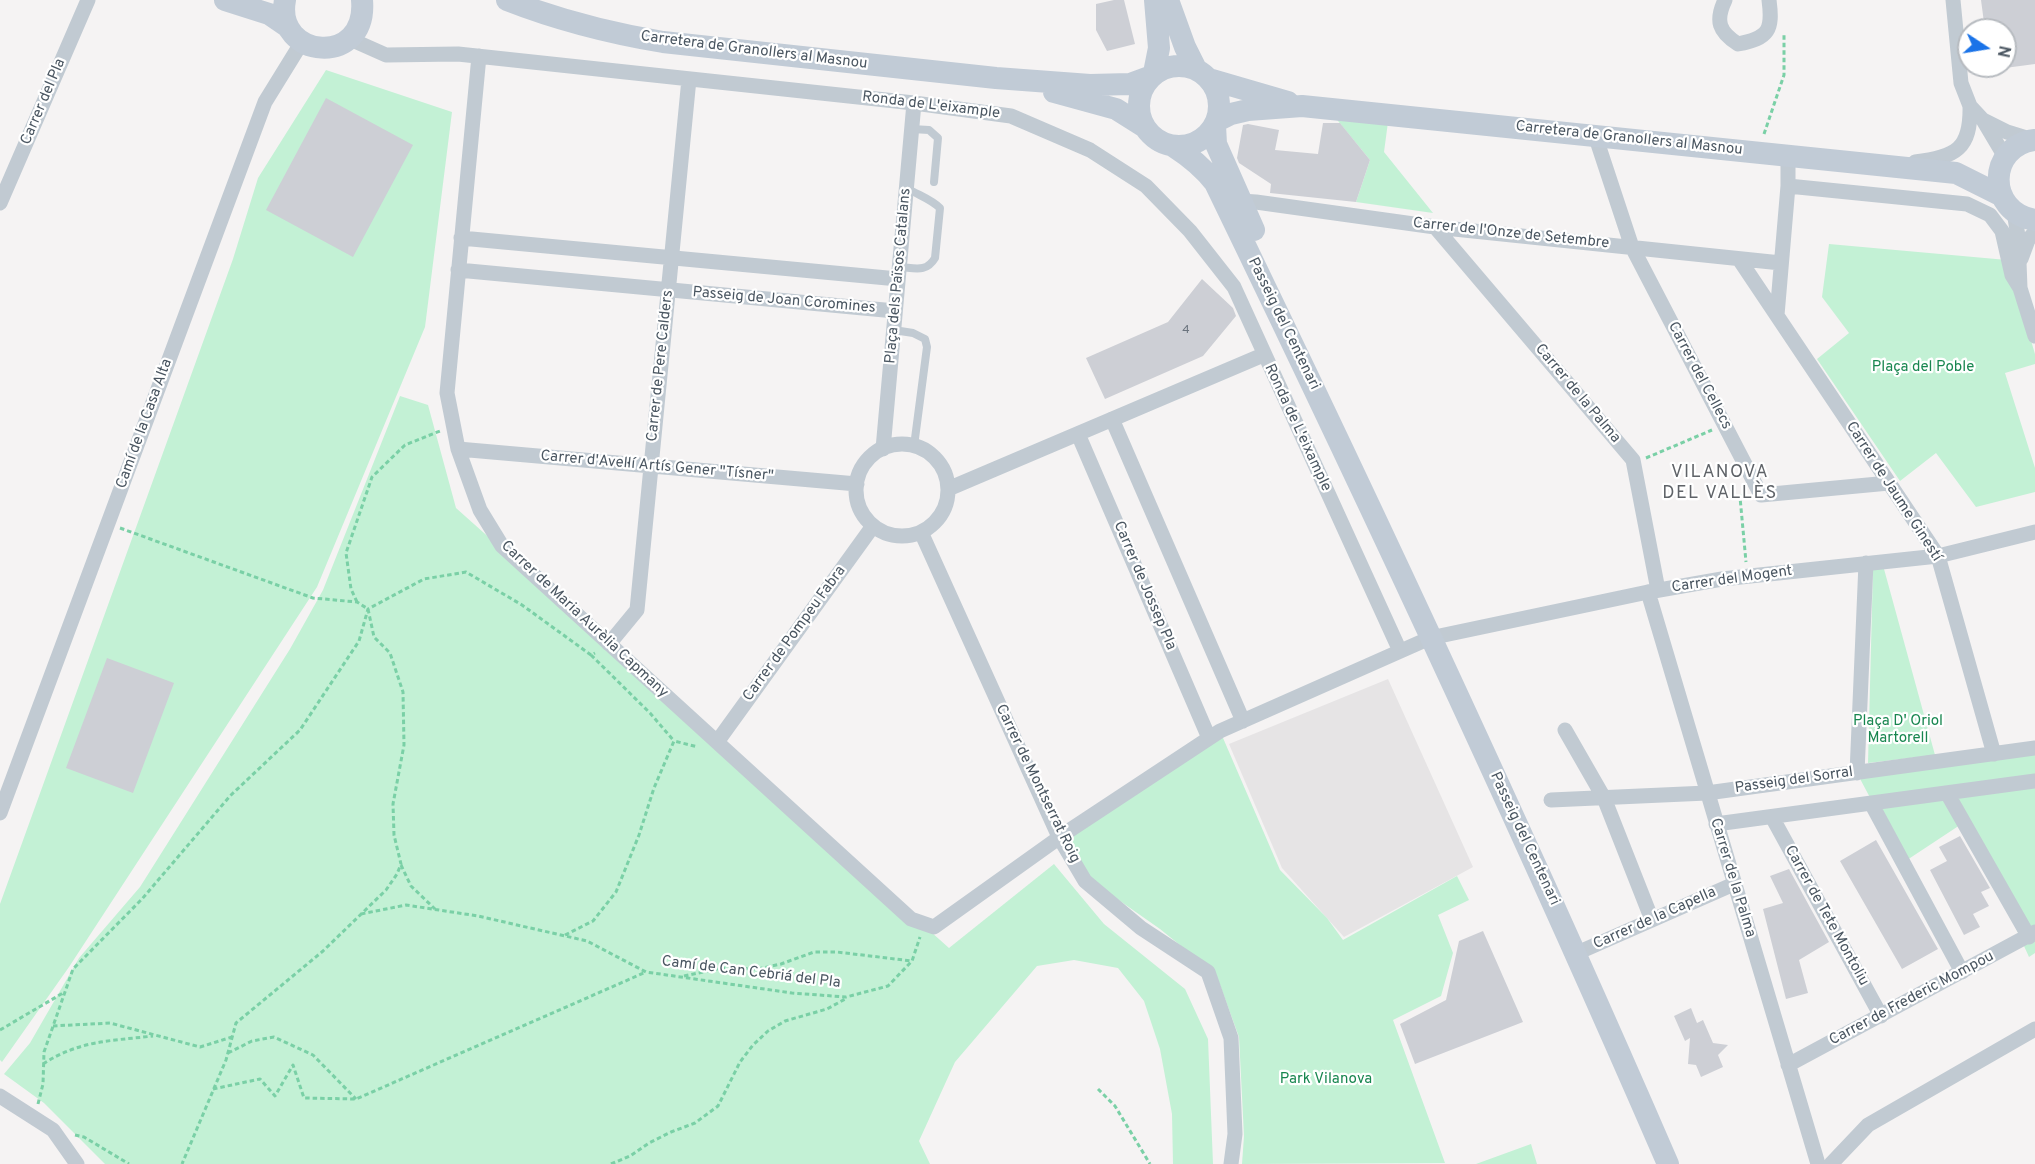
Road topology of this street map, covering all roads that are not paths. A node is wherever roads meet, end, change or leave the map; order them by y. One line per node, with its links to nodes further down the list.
1 (88, 0): 36 (street, Carrer del Pla)
2 (225, 0): 12 (main road)
3 (285, 0): 12 (main road)
4 (378, 0): 11 (main road)
5 (507, 0): 17 (main road, Carretera de Granollers al Masnou)
6 (1155, 0): 15 (main road)
7 (1168, 0): 14 (main road)
8 (1725, 0): 9 (street)
9 (1769, 0)
10 (1953, 0): 20 (street)
11 (357, 20): 12 (main road); 13 (street, Ronda de L'eixample)
12 (295, 35): 87 (street, Camí de la Casa Alta)
13 (478, 56): 16 (street, Ronda de L'eixample); 40 (street, Carrer de Maria Aurèlia Capmany)
14 (1202, 74): 15 (main road); 19 (main road, Carretera de Granollers al Masnou); 22 (main road)
15 (1152, 75): 17 (main road, Carretera de Granollers al Masnou); 23 (main road)
16 (689, 79): 18 (street, Ronda de L'eixample); 42 (street, Carrer de Pere Calders)
17 (1006, 79): 23 (main road, Carretera de Granollers al Masnou)
18 (914, 103): 24 (street, Plaça dels Països Catalans); 54 (street, Ronda de L'eixample)
19 (1302, 106): 22 (main road, Carretera de Granollers al Masnou); 25 (main road, Carretera de Granollers al Masnou)
20 (1970, 106): 21 (street); 30 (street)
21 (1983, 120): 26 (street); 29 (street)
22 (1216, 123): 27 (main road); 35 (main road, Passeig del Centenari)
23 (1143, 126): 27 (main road)
24 (912, 129): 32 (lane); 34 (street, Plaça dels Països Catalans)
25 (1595, 135): 28 (main road, Carretera de Granollers al Masnou); 41 (street, Carrer del Cellecs)
26 (2034, 140): 29 (main road, Carretera de Granollers al Masnou)
27 (1173, 146): 64 (main road, Passeig del Centenari)
28 (1788, 156): 30 (main road, Carretera de Granollers al Masnou); 33 (street)
29 (2005, 157): 31 (main road, Carretera de Granollers al Masnou); 37 (main road)
30 (1888, 165): 31 (main road, Carretera de Granollers al Masnou)
31 (1956, 173): 37 (main road, Carretera de Granollers al Masnou)
32 (934, 182)
33 (1788, 186): 45 (street); 48 (street)
34 (907, 188): 47 (street, Plaça dels Països Catalans); 47 (lane)
35 (1241, 201): 38 (street, Carrer de l'Onze de Setembre); 64 (main road, Passeig del Centenari)
36 (0, 203)
37 (2017, 209): 44 (street)
38 (1435, 227): 41 (street, Carrer de l'Onze de Setembre); 70 (street, Carrer de la Palma)
39 (2035, 232): 44 (street)
40 (461, 238): 42 (street); 46 (street, Carrer de Maria Aurèlia Capmany)
41 (1632, 248): 43 (street, Carrer de l'Onze de Setembre); 61 (street, Carrer del Cellecs)
42 (673, 258): 47 (street); 49 (street, Carrer de Pere Calders)
43 (1739, 259): 45 (street, Carrer de l'Onze de Setembre); 51 (street, Carrer de Jaume Ginestí)
44 (2020, 261): 48 (street)
45 (1781, 263): 51 (street)
46 (458, 270): 49 (street, Passeig de Joan Coromines); 58 (street, Carrer de Maria Aurèlia Capmany)
47 (899, 273): 50 (street, Plaça dels Països Catalans)
48 (2020, 288): 53 (street)
49 (669, 290): 50 (street, Passeig de Joan Coromines); 60 (street, Carrer de Pere Calders)
50 (895, 311): 52 (street, Plaça dels Països Catalans)
51 (1777, 315): 61 (street, Carrer de Jaume Ginestí)
52 (894, 330): 57 (lane); 59 (street, Plaça dels Països Catalans)
53 (2035, 336)
54 (1263, 355): 55 (street); 73 (street, Ronda de L'eixample)
55 (1112, 419): 56 (street); 74 (street)
56 (1078, 434): 63 (street); 76 (street, Carrer de Jossep Pla)
57 (914, 446): 59 (street); 63 (street)
58 (458, 449): 60 (street, Carrer d'Avel·lí Artís Gener "Tísner"); 72 (street, Carrer de Maria Aurèlia Capmany)
59 (883, 449): 62 (street)
60 (650, 466): 62 (street, Carrer d'Avel·lí Artís Gener "Tísner"); 72 (street, Carrer de Pere Calders)
61 (1889, 483): 68 (street, Carrer de Jaume Ginestí)
62 (857, 484): 65 (street)
63 (948, 489): 67 (street)
64 (1375, 516): 71 (main road, Passeig del Centenari)
65 (873, 526): 67 (street); 77 (street, Carrer de Pompeu Fabra)
66 (2035, 531): 68 (street, Carrer del Mogent)
67 (921, 532): 90 (street, Carrer de Montserrat Roig)
68 (1938, 556): 69 (street, Carrer del Mogent); 79 (street, Carrer de Jaume Ginestí)
69 (1866, 563): 70 (street, Carrer del Mogent); 80 (street)
70 (1653, 591): 71 (street, Carrer del Mogent); 82 (street, Carrer de la Palma)
71 (1430, 638): 73 (street, Carrer del Mogent); 95 (main road, Passeig del Centenari)
72 (609, 644): 77 (street, Carrer de Maria Aurèlia Capmany)
73 (1400, 651): 74 (street, Carrer del Mogent)
74 (1243, 721): 76 (street, Carrer del Mogent)
75 (1565, 730): 84 (street)
76 (1209, 738): 90 (street, Carrer del Mogent)
77 (717, 742): 93 (street, Carrer de Maria Aurèlia Capmany)
78 (2035, 748): 79 (street, Passeig del Sorral)
79 (1994, 754): 80 (street, Passeig del Sorral)
80 (1857, 772): 82 (street, Passeig del Sorral)
81 (2035, 781): 83 (street)
82 (1707, 793): 84 (street, Passeig del Sorral); 89 (street, Carrer de la Palma)
83 (1947, 793): 86 (street); 94 (street)
84 (1604, 798): 85 (street, Passeig del Sorral); 92 (street)
85 (1551, 800)
86 (1871, 803): 88 (street); 96 (street)
87 (0, 813)
88 (1772, 817): 89 (street); 97 (street, Carrer de Tete Montoliu)
89 (1716, 824): 91 (street, Carrer de la Palma)
90 (1059, 837): 93 (street, Carrer del Mogent); 102 (street, Carrer de Montserrat Roig)
91 (1734, 884): 92 (street, Carrer de la Capella); 99 (street, Carrer de la Palma)
92 (1652, 920): 95 (street, Carrer de la Capella)
93 (929, 926)
94 (2032, 934): 96 (street, Carrer de Frederic Mompou)
95 (1577, 953): 103 (main road, Passeig del Centenari)
96 (1962, 972): 97 (street, Carrer de Frederic Mompou)
97 (1881, 1016): 99 (street, Carrer de Frederic Mompou)
98 (2035, 1029): 105 (street)
99 (1788, 1065): 104 (street, Carrer de la Palma)
100 (0, 1096): 101 (street)
101 (77, 1164)
102 (1231, 1164)
103 (1668, 1164)
104 (1818, 1164)
105 (1831, 1164)

